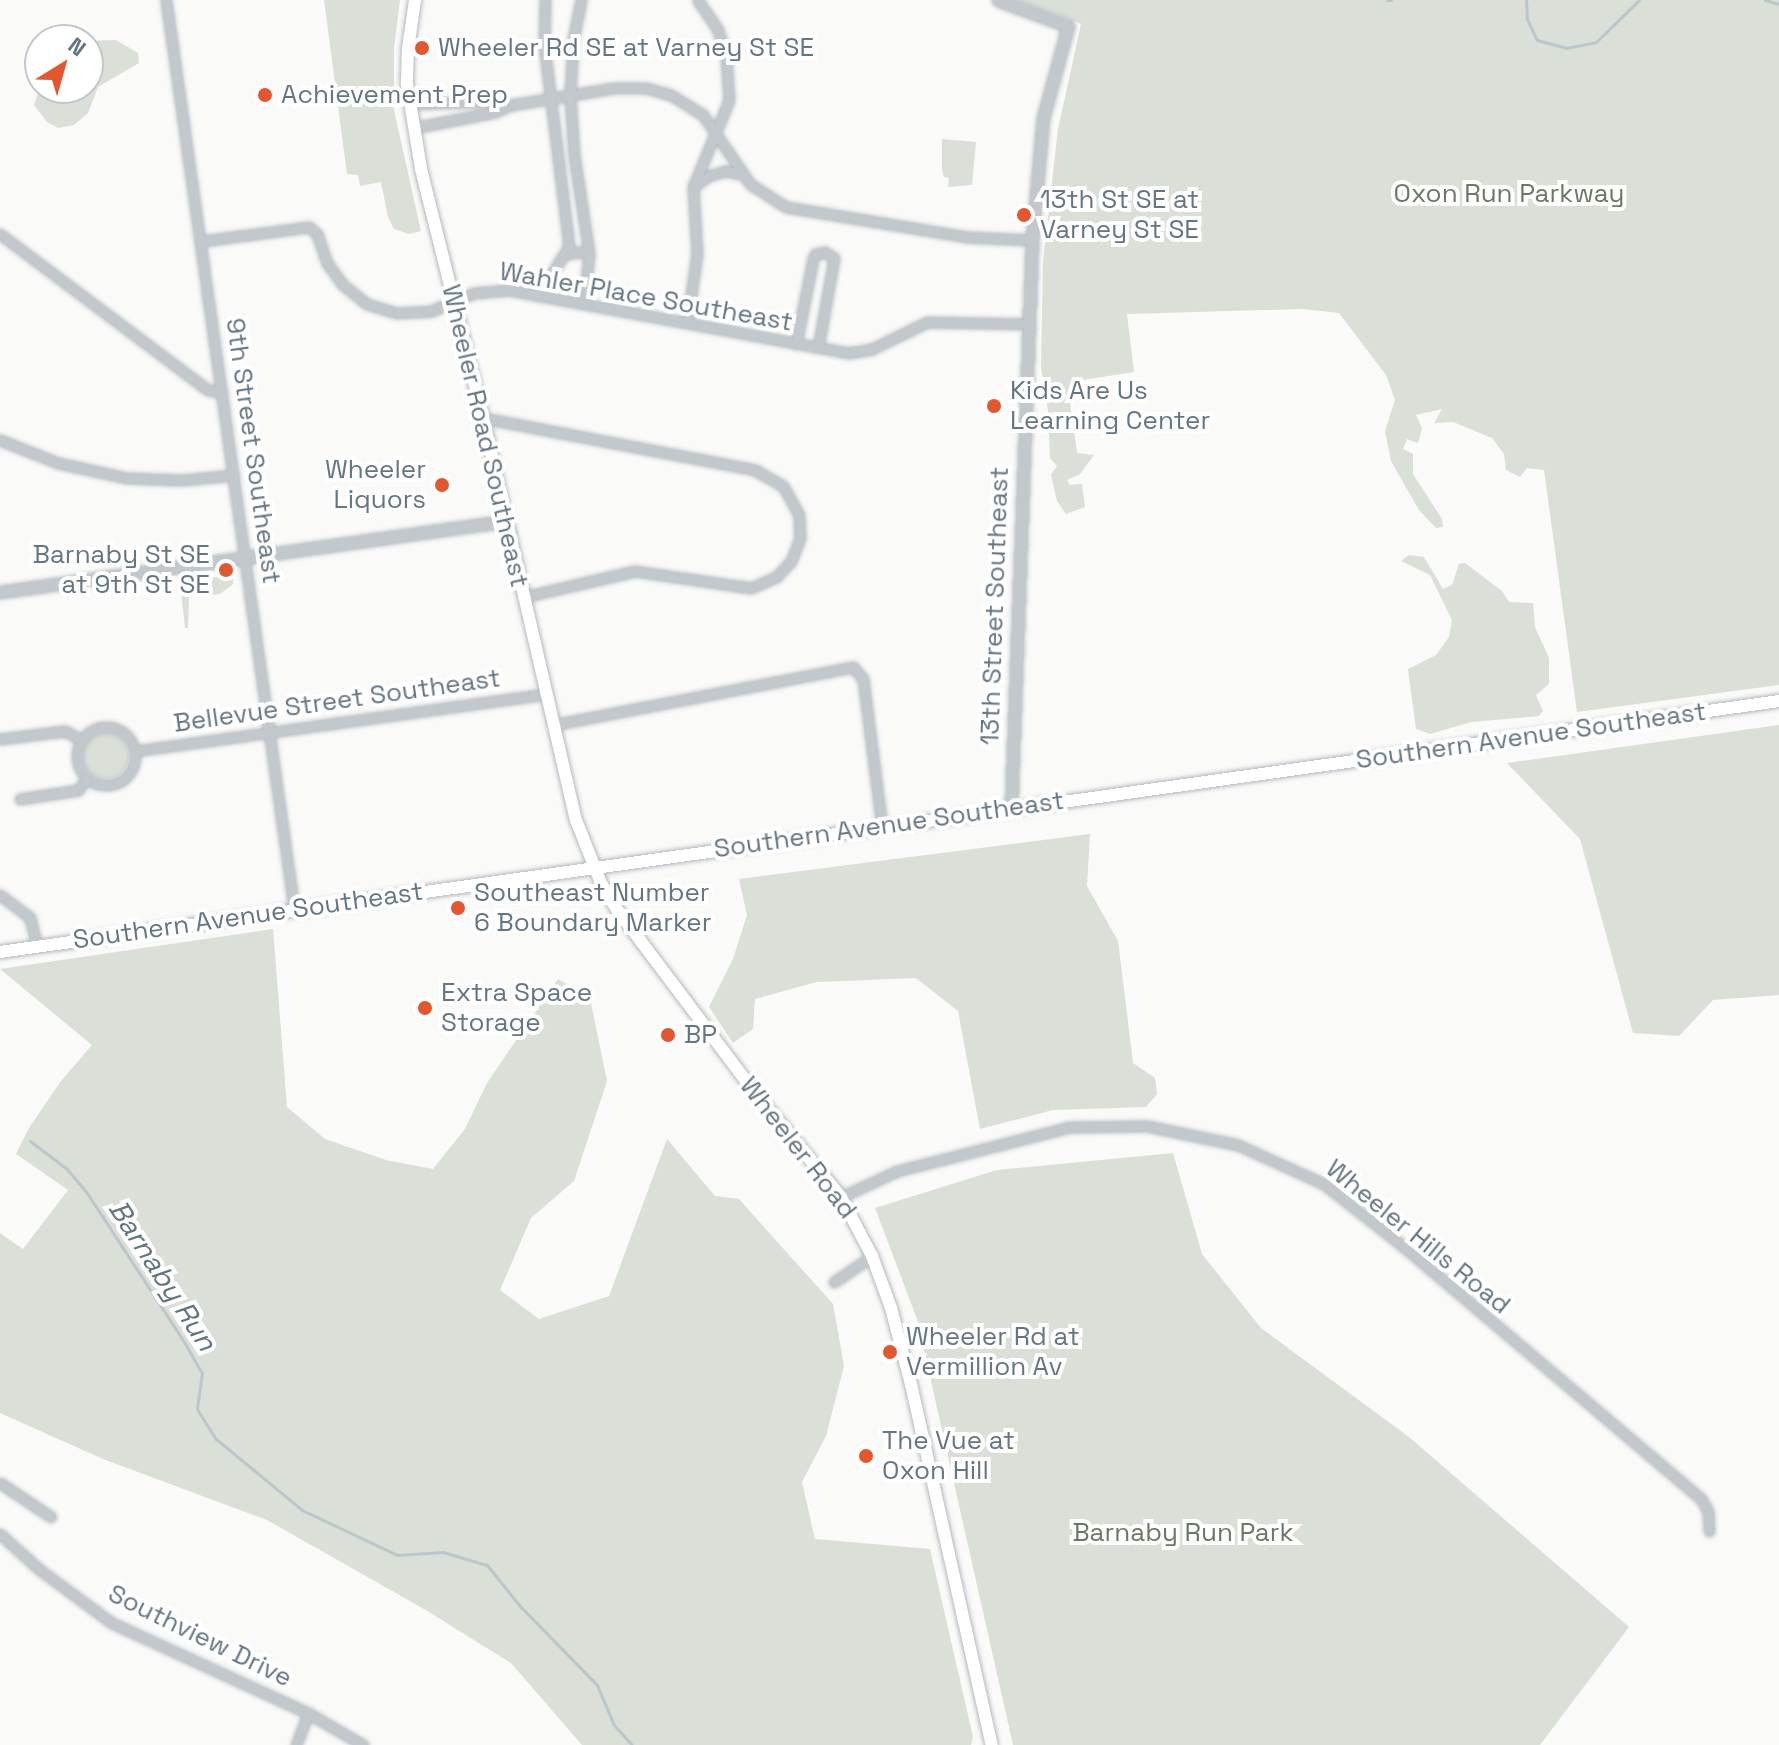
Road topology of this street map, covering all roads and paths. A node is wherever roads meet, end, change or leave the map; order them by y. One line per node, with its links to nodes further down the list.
1 (166, 0): 19 (street, 9th Street Southeast)
2 (415, 0): 9 (main road, Wheeler Road Southeast)
3 (545, 0): 8 (street)
4 (581, 0): 7 (street)
5 (698, 0): 12 (street)
6 (998, 0): 18 (street, 13th Street Southeast)
7 (570, 96): 8 (street); 12 (street); 13 (street)
8 (550, 99): 10 (street); 14 (street)
9 (409, 104): 10 (street); 11 (main road, Wheeler Road Southeast)
10 (511, 105): 11 (street)
11 (413, 128): 23 (main road, Wheeler Road Southeast)
12 (718, 132): 15 (street); 16 (street)
13 (575, 158): 14 (street); 20 (street)
14 (559, 162): 21 (street)
15 (742, 174): 16 (street); 18 (street)
16 (693, 187): 25 (street)
17 (0, 234): 29 (street)
18 (1032, 240): 26 (street, 13th Street Southeast)
19 (202, 241): 23 (street, Wahler Place Southeast); 29 (street, 9th Street Southeast)
20 (588, 251): 21 (street); 24 (street)
21 (565, 254): 22 (street)
22 (509, 290): 23 (street, Wahler Place Southeast); 24 (street, Wahler Place Southeast)
23 (454, 302): 30 (main road, Wheeler Road Southeast)
24 (584, 303): 25 (street, Wahler Place Southeast)
25 (687, 323): 27 (street, Wahler Place Southeast)
26 (1028, 324): 28 (street, Wahler Place Southeast); 46 (street, 13th Street Southeast)
27 (796, 344): 28 (street, Wahler Place Southeast); 28 (street)
28 (818, 348)
29 (222, 392): 32 (street, 9th Street Southeast)
30 (483, 418): 33 (main road, Wheeler Road Southeast); 36 (street)
31 (0, 440): 32 (street)
32 (234, 475): 34 (street, 9th Street Southeast)
33 (506, 521): 34 (street); 36 (main road, Wheeler Road Southeast)
34 (245, 558): 35 (street); 40 (street, 9th Street Southeast)
35 (0, 592)
36 (523, 597): 37 (main road, Wheeler Road Southeast)
37 (545, 694): 39 (main road, Wheeler Road Southeast); 40 (street, Bellevue Street Southeast)
38 (1779, 701): 46 (main road, Southern Avenue Southeast)
39 (552, 725): 47 (street); 48 (main road, Wheeler Road Southeast)
40 (269, 734): 43 (street, Bellevue Street Southeast); 50 (street, 9th Street Southeast)
41 (0, 739): 42 (street)
42 (81, 740): 43 (street); 44 (street)
43 (135, 751): 44 (street)
44 (87, 778): 45 (street)
45 (20, 799)
46 (1011, 807): 47 (main road, Southern Avenue Southeast)
47 (882, 827): 48 (main road, Southern Avenue Southeast)
48 (594, 867): 50 (main road, Southern Avenue Southeast); 53 (main road, Wheeler Road)
49 (0, 895): 51 (street)
50 (294, 909): 51 (main road, Southern Avenue Southeast)
51 (37, 947): 52 (main road, Southern Avenue Southeast)
52 (0, 952)
53 (841, 1197): 54 (main road, Wheeler Road); 58 (street, Wheeler Hills Road)
54 (872, 1256): 55 (street); 63 (main road, Wheeler Road)
55 (834, 1282)
56 (0, 1483): 57 (street)
57 (51, 1517)
58 (1709, 1531)
59 (0, 1534): 60 (street, Southview Drive)
60 (308, 1713): 61 (street, Southview Drive); 62 (street, Southview Drive)
61 (296, 1745)
62 (363, 1745)
63 (992, 1745)

